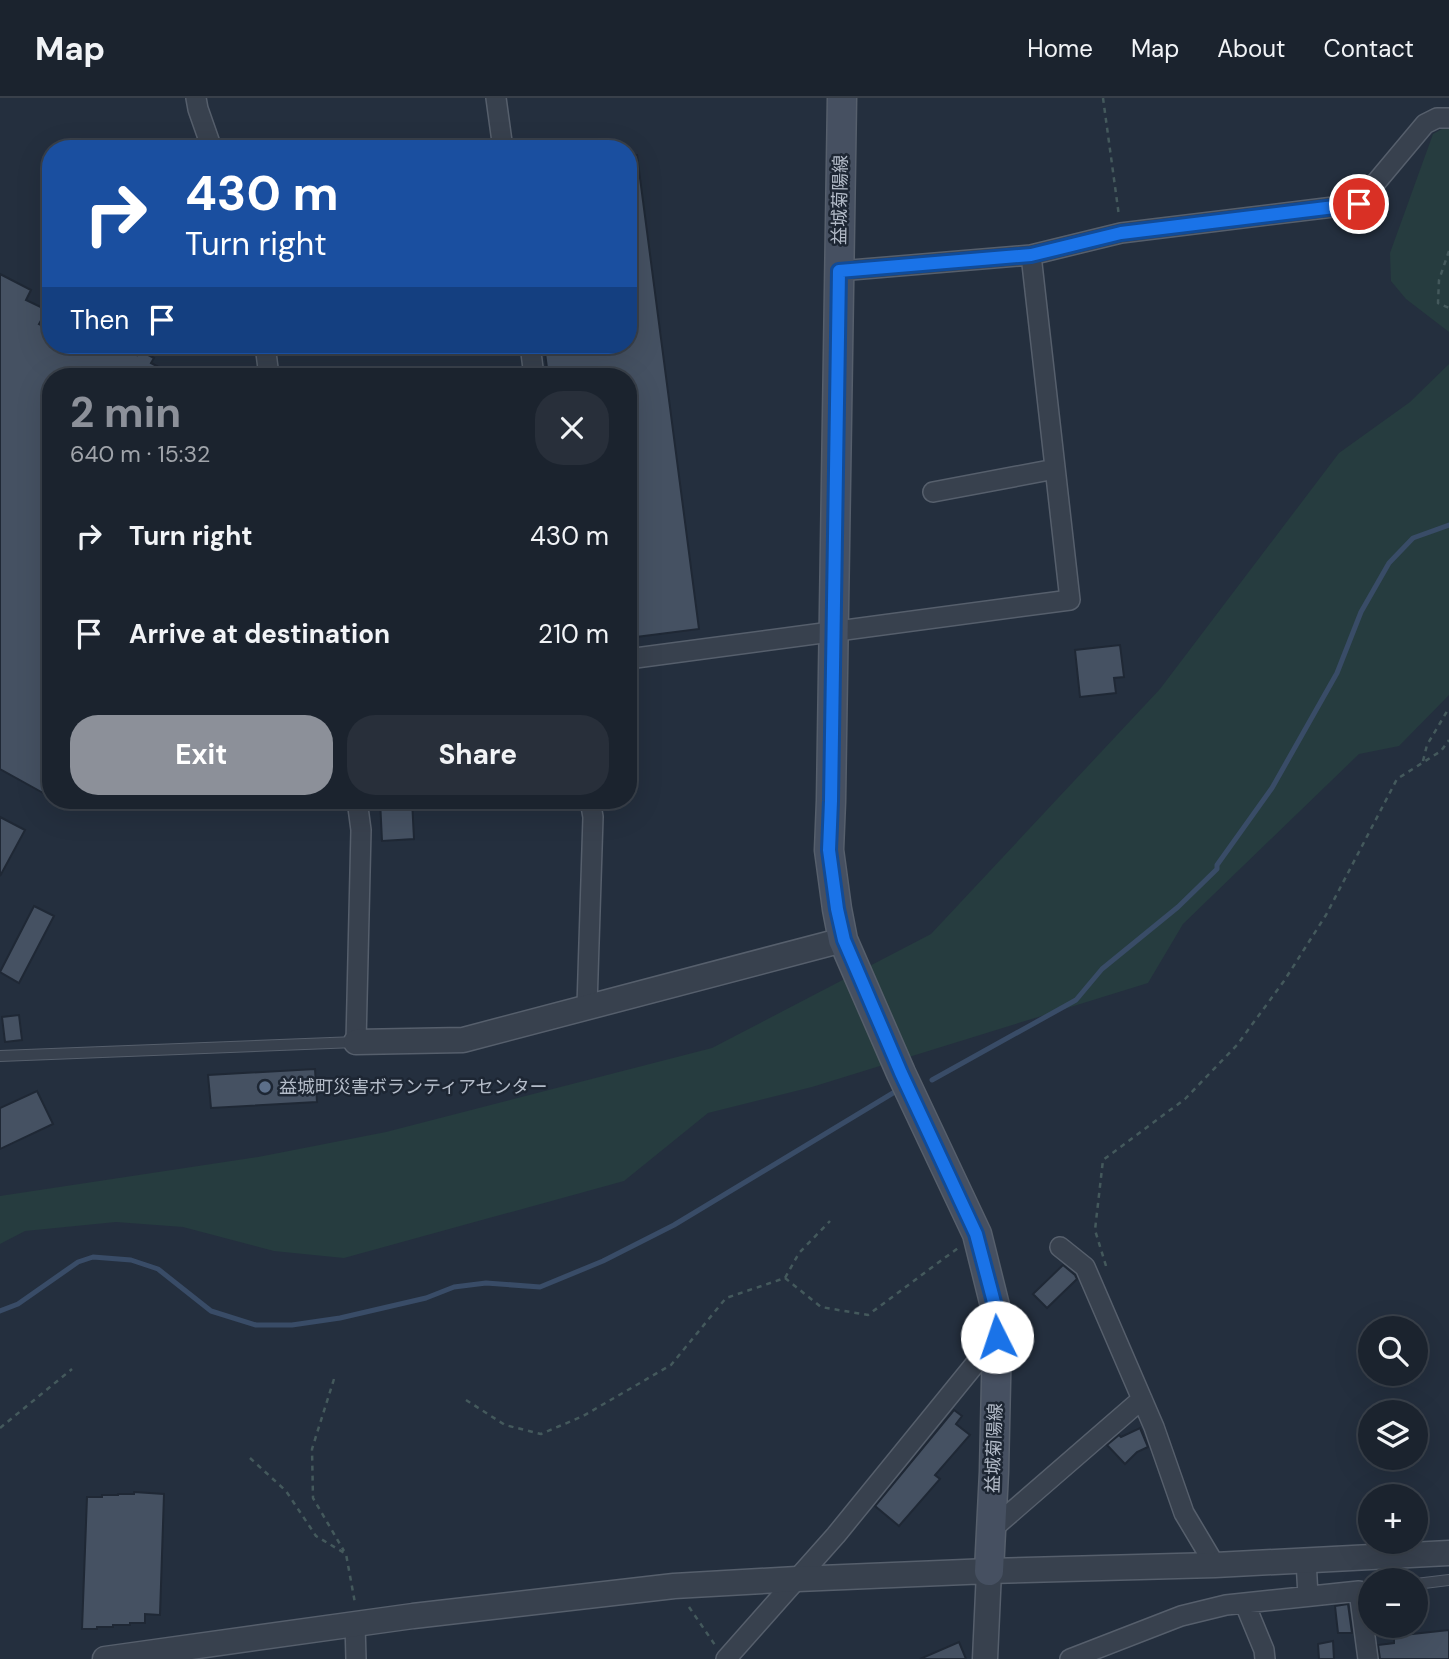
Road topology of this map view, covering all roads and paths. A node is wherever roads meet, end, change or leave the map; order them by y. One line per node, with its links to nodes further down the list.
1 (196, 98): 6 (street)
2 (496, 98): 7 (street)
3 (842, 98): 11 (main road, 益城菊陽線)
4 (1102, 98): 8 (path)
5 (1449, 118): 8 (street)
6 (209, 140)
7 (502, 140)
8 (1121, 233): 10 (street)
9 (1449, 251): 12 (path)
10 (1031, 255): 11 (street); 13 (street)
11 (839, 271): 15 (main road, 益城菊陽線)
12 (1449, 309)
13 (1055, 469): 14 (street); 15 (street)
14 (933, 492)
15 (833, 632): 16 (street); 22 (main road, 益城菊陽線)
16 (637, 658)
17 (1449, 708): 19 (path)
18 (1449, 740): 19 (path)
19 (1423, 763): 29 (path)
20 (358, 809): 24 (street)
21 (592, 809): 23 (street)
22 (844, 940): 23 (street); 27 (main road, 益城菊陽線)
23 (587, 1006): 24 (street)
24 (356, 1042): 25 (lane)
25 (0, 1056)
26 (830, 1221): 30 (path)
27 (976, 1234): 30 (path); 31 (main road, 益城菊陽線)
28 (1060, 1247): 34 (street)
29 (1108, 1274)
30 (785, 1278): 35 (path)
31 (997, 1337): 38 (main road, 益城菊陽線); 44 (street)
32 (72, 1369): 36 (path)
33 (334, 1379): 40 (path)
34 (1142, 1399): 38 (street); 42 (street)
35 (466, 1400)
36 (0, 1428)
37 (250, 1458): 40 (path)
38 (991, 1530): 43 (main road, 益城菊陽線)
39 (1449, 1553): 41 (street)
40 (346, 1554): 51 (path)
41 (1306, 1560): 42 (street); 49 (street)
42 (1215, 1565): 43 (street)
43 (989, 1571): 44 (street); 56 (street)
44 (797, 1578): 47 (street); 53 (street)
45 (1449, 1580): 46 (lane)
46 (1428, 1583)
47 (674, 1586): 51 (street); 53 (path)
48 (1358, 1591): 49 (street)
49 (1308, 1596): 50 (street)
50 (1245, 1604): 57 (street); 58 (street)
51 (355, 1624): 54 (street); 55 (street)
52 (1367, 1638): 59 (street)
53 (721, 1654)
54 (105, 1659)
55 (356, 1659)
56 (985, 1659)
57 (1070, 1659)
58 (1265, 1659)
59 (1368, 1659)

